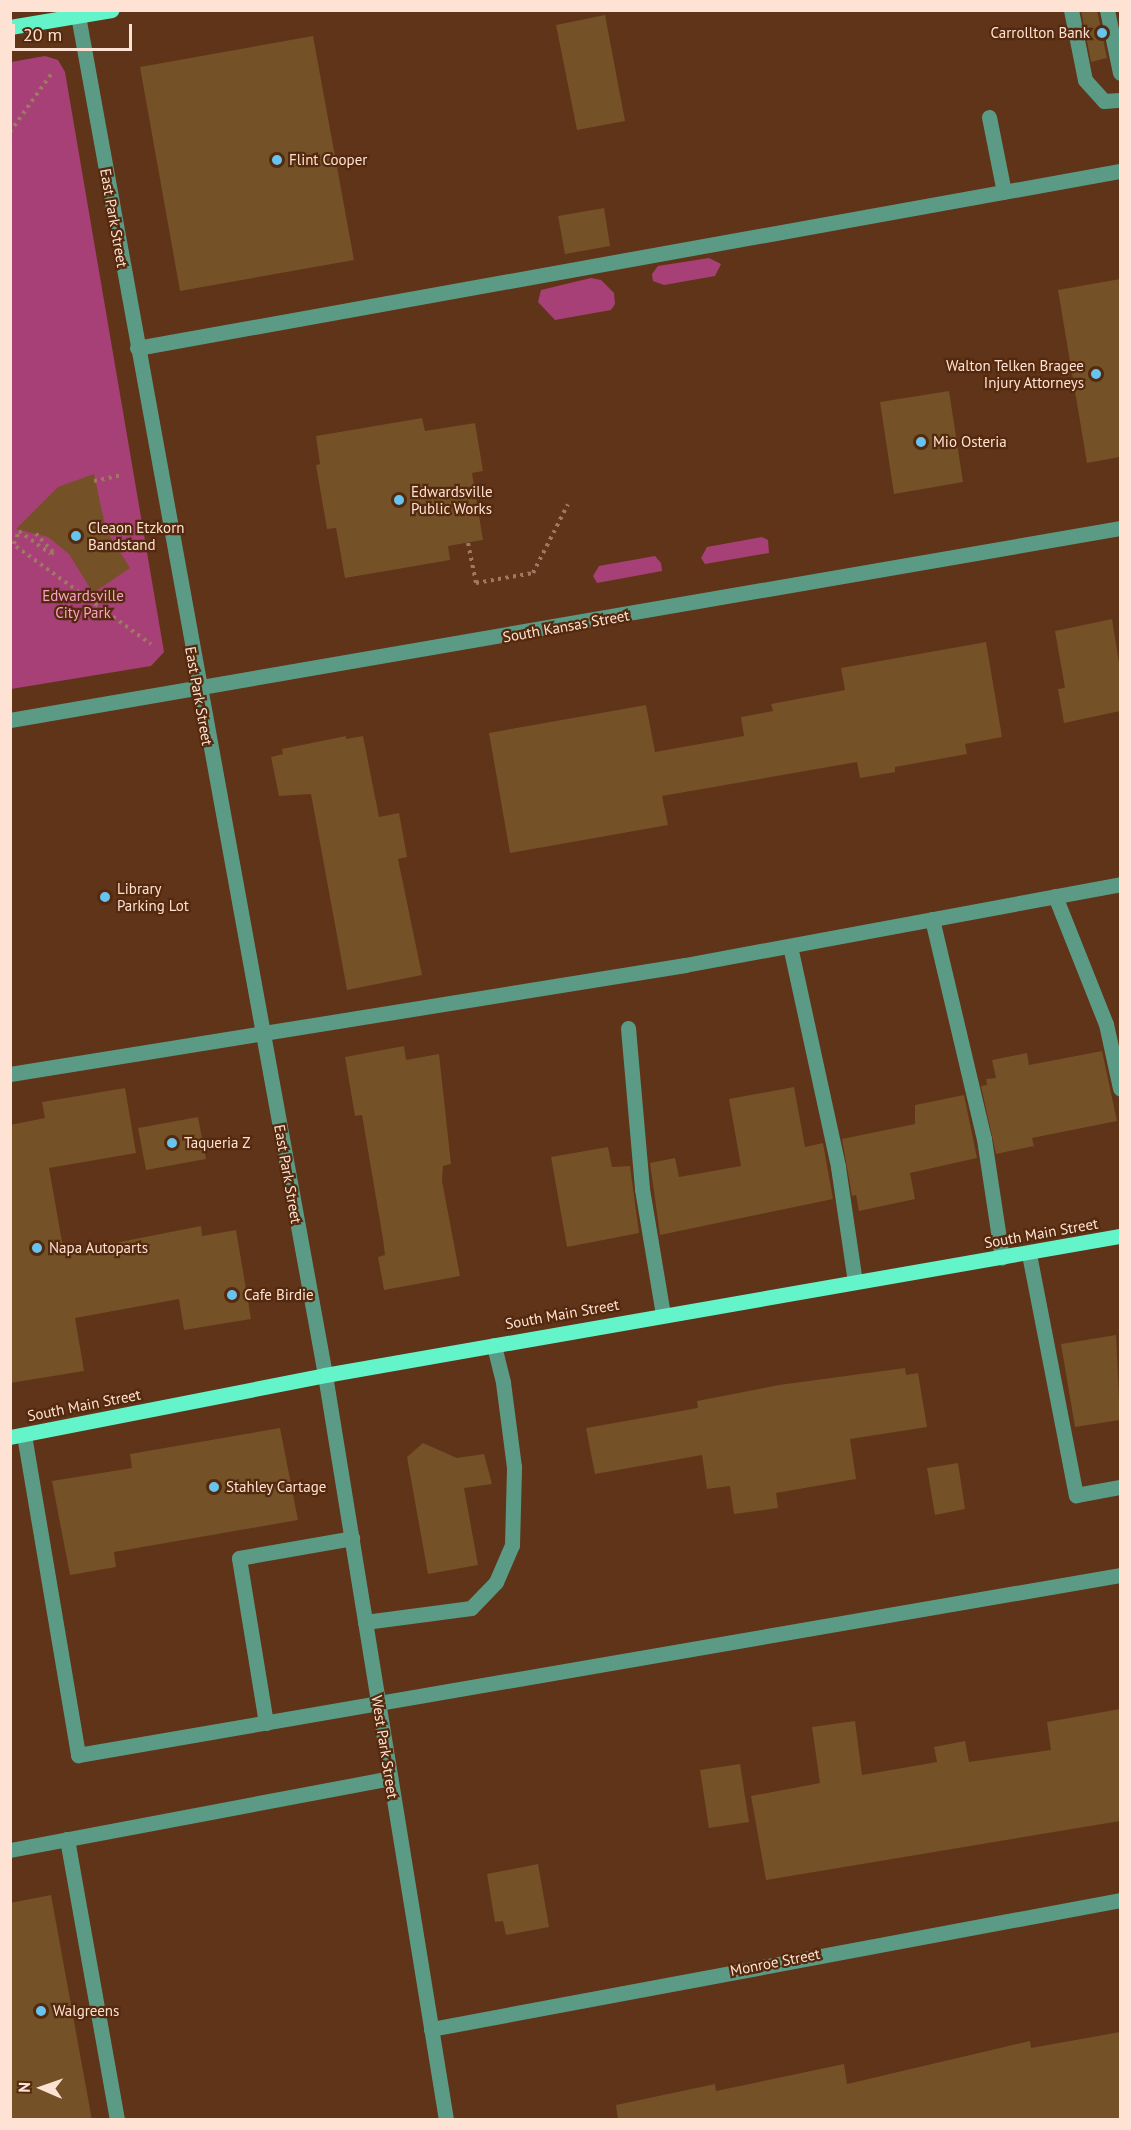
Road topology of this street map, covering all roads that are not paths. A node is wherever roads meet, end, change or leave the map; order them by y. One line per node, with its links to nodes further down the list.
1 (112, 10): 4 (main road)
2 (1071, 10): 7 (street)
3 (1107, 10): 6 (street)
4 (77, 14): 5 (main road); 11 (street, East Park Street)
5 (10, 27)
6 (1120, 73)
7 (1120, 100)
8 (989, 117): 10 (street)
9 (1120, 171): 10 (street)
10 (1004, 192): 11 (street)
11 (138, 348): 13 (street, East Park Street)
12 (1120, 528): 13 (street, South Kansas Street)
13 (198, 690): 14 (street, South Kansas Street); 20 (street, East Park Street)
14 (10, 720)
15 (1120, 884): 16 (street)
16 (1055, 896): 17 (street); 22 (street)
17 (932, 919): 18 (street); 25 (street)
18 (790, 946): 20 (street); 26 (street)
19 (628, 1028): 27 (street)
20 (262, 1031): 21 (street); 29 (street, East Park Street)
21 (10, 1074)
22 (1120, 1088)
23 (1120, 1236): 24 (main road, South Main Street)
24 (1029, 1254): 25 (main road, South Main Street); 31 (street)
25 (1002, 1258): 26 (main road, South Main Street)
26 (855, 1282): 27 (main road, South Main Street)
27 (663, 1315): 28 (main road, South Main Street)
28 (494, 1345): 29 (main road, South Main Street); 34 (street)
29 (325, 1375): 30 (main road, South Main Street); 32 (street, West Park Street)
30 (17, 1436): 36 (street)
31 (1120, 1487)
32 (352, 1538): 34 (street, West Park Street); 36 (street)
33 (1120, 1575): 35 (street)
34 (365, 1622): 35 (street, West Park Street)
35 (378, 1704): 36 (street); 37 (street, West Park Street)
36 (266, 1723)
37 (390, 1778): 38 (street); 41 (street, West Park Street)
38 (67, 1839): 39 (street); 42 (street)
39 (10, 1850)
40 (1120, 1900): 41 (street, Monroe Street)
41 (430, 2029): 43 (street, West Park Street)
42 (117, 2120)
43 (446, 2120)

